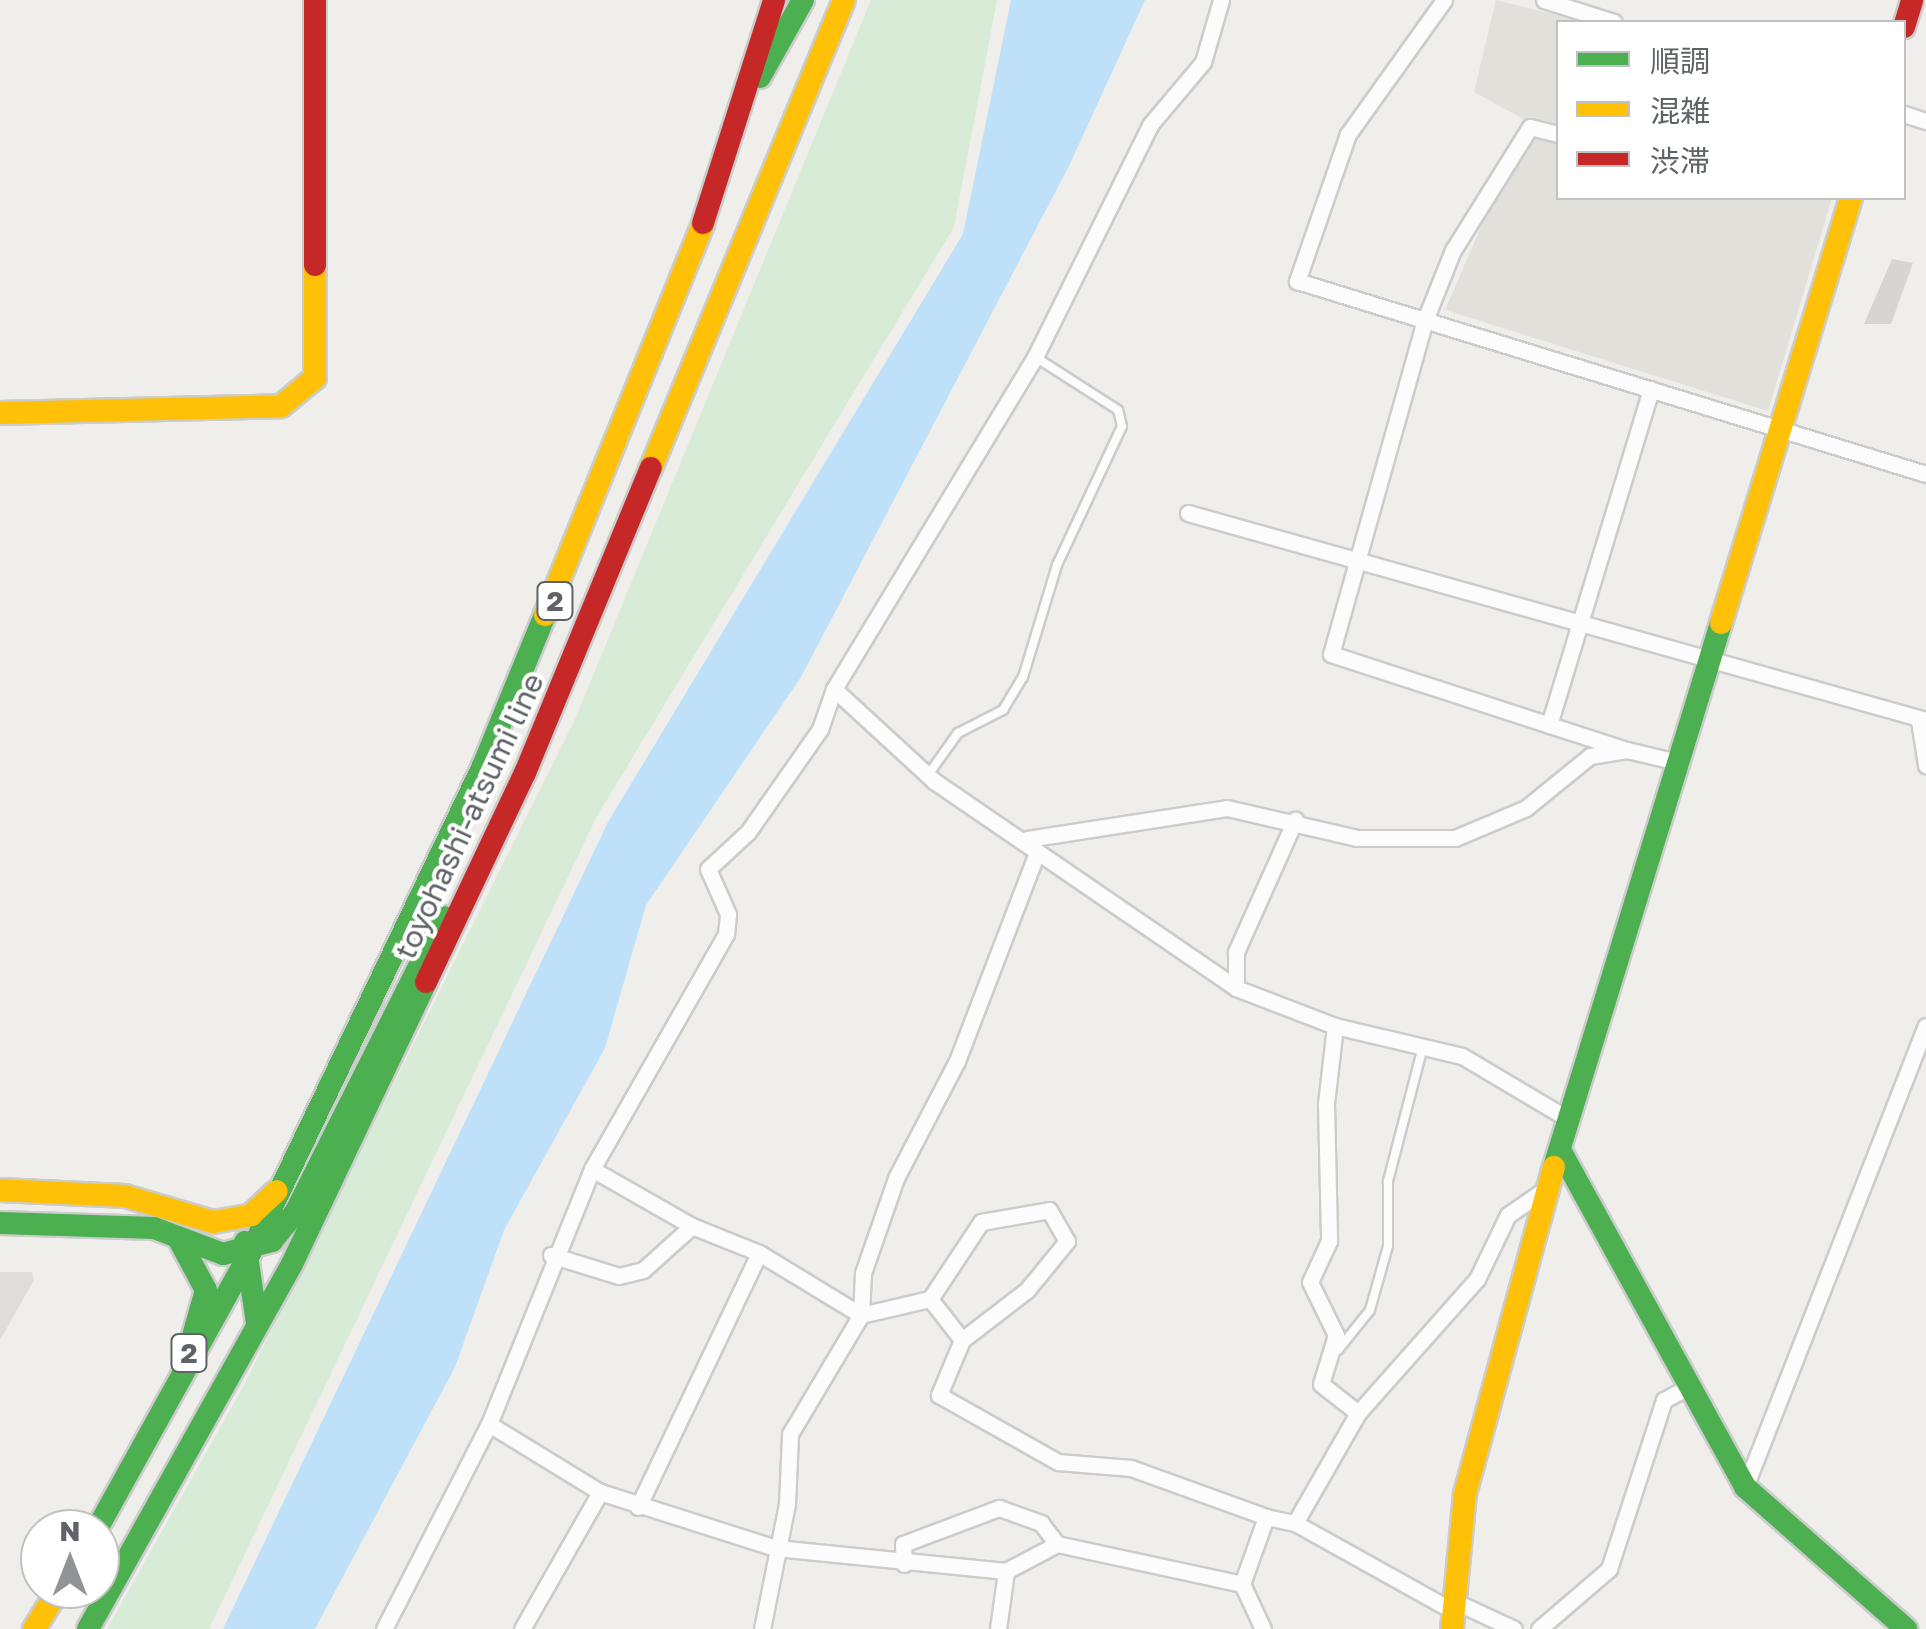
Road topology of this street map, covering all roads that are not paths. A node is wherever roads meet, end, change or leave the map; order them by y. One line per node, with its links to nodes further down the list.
1 (315, 0): 15 (street)
2 (774, 0): 9 (street, toyohashi-atsumi line / 2)
3 (803, 0): 9 (street)
4 (844, 0): 25 (street, toyohashi-atsumi line / 2)
5 (1221, 0): 13 (street)
6 (1444, 0): 12 (street)
7 (1544, 0): 8 (street)
8 (1608, 20)
9 (738, 116): 40 (street, toyohashi-atsumi line / 2)
10 (1556, 134): 12 (street)
11 (1850, 200): 16 (street)
12 (1425, 320): 14 (street); 19 (street)
13 (1034, 357): 22 (street); 29 (lane)
14 (1650, 389): 16 (street); 20 (street)
15 (0, 412)
16 (1780, 430): 17 (street); 21 (street)
17 (1926, 473)
18 (1188, 513): 19 (street)
19 (1359, 559): 20 (street); 24 (street)
20 (1579, 626): 21 (street); 24 (street)
21 (1709, 662): 23 (street); 27 (street)
22 (834, 689): 29 (street); 39 (street)
23 (1922, 720): 28 (street)
24 (1550, 725): 26 (street)
25 (536, 747): 47 (street); 52 (street, toyohashi-atsumi line / 2)
26 (1628, 750): 27 (street); 30 (street)
27 (1680, 763): 37 (street)
28 (1926, 765)
29 (928, 776): 31 (street)
30 (1295, 820): 31 (street); 33 (street)
31 (1026, 839): 32 (street)
32 (1036, 855): 33 (street); 51 (street)
33 (1236, 988): 34 (street)
34 (1335, 1026): 36 (street); 54 (street)
35 (1926, 1026): 59 (street)
36 (1423, 1047): 37 (street); 54 (lane)
37 (1570, 1120): 38 (street)
38 (1560, 1150): 41 (street); 56 (street)
39 (592, 1168): 45 (street); 49 (street)
40 (285, 1180): 43 (street); 47 (street, toyohashi-atsumi line / 2)
41 (1547, 1188): 57 (street); 70 (street)
42 (0, 1190): 43 (street)
43 (236, 1220): 47 (street)
44 (0, 1223): 46 (street)
45 (692, 1226): 48 (street); 49 (street)
46 (176, 1236): 47 (street); 55 (street)
47 (250, 1253): 52 (street); 55 (street, toyohashi-atsumi line / 2)
48 (759, 1253): 51 (street); 61 (street)
49 (551, 1255): 58 (street)
50 (930, 1300): 51 (street); 53 (street); 53 (street)
51 (861, 1315): 66 (street)
52 (257, 1323): 71 (street, toyohashi-atsumi line / 2)
53 (962, 1340): 63 (street)
54 (1338, 1350): 57 (street)
55 (188, 1354): 62 (street, toyohashi-atsumi line / 2)
56 (1686, 1389): 59 (street); 78 (street)
57 (1358, 1413): 64 (street)
58 (489, 1424): 60 (street); 72 (street)
59 (1744, 1487): 79 (street)
60 (600, 1492): 61 (street); 73 (street)
61 (638, 1507): 66 (street)
62 (107, 1509)
63 (1266, 1517): 64 (street); 69 (street)
64 (1295, 1523): 70 (street)
65 (1057, 1544): 67 (street); 68 (street); 69 (street)
66 (776, 1548): 67 (street); 74 (street)
67 (904, 1564): 68 (street)
68 (1006, 1571): 75 (street)
69 (1242, 1584): 76 (street)
70 (1453, 1614): 77 (street)
71 (88, 1629)
72 (384, 1629)
73 (522, 1629)
74 (762, 1629)
75 (998, 1629)
76 (1263, 1629)
77 (1514, 1629)
78 (1539, 1629)
79 (1906, 1629)

